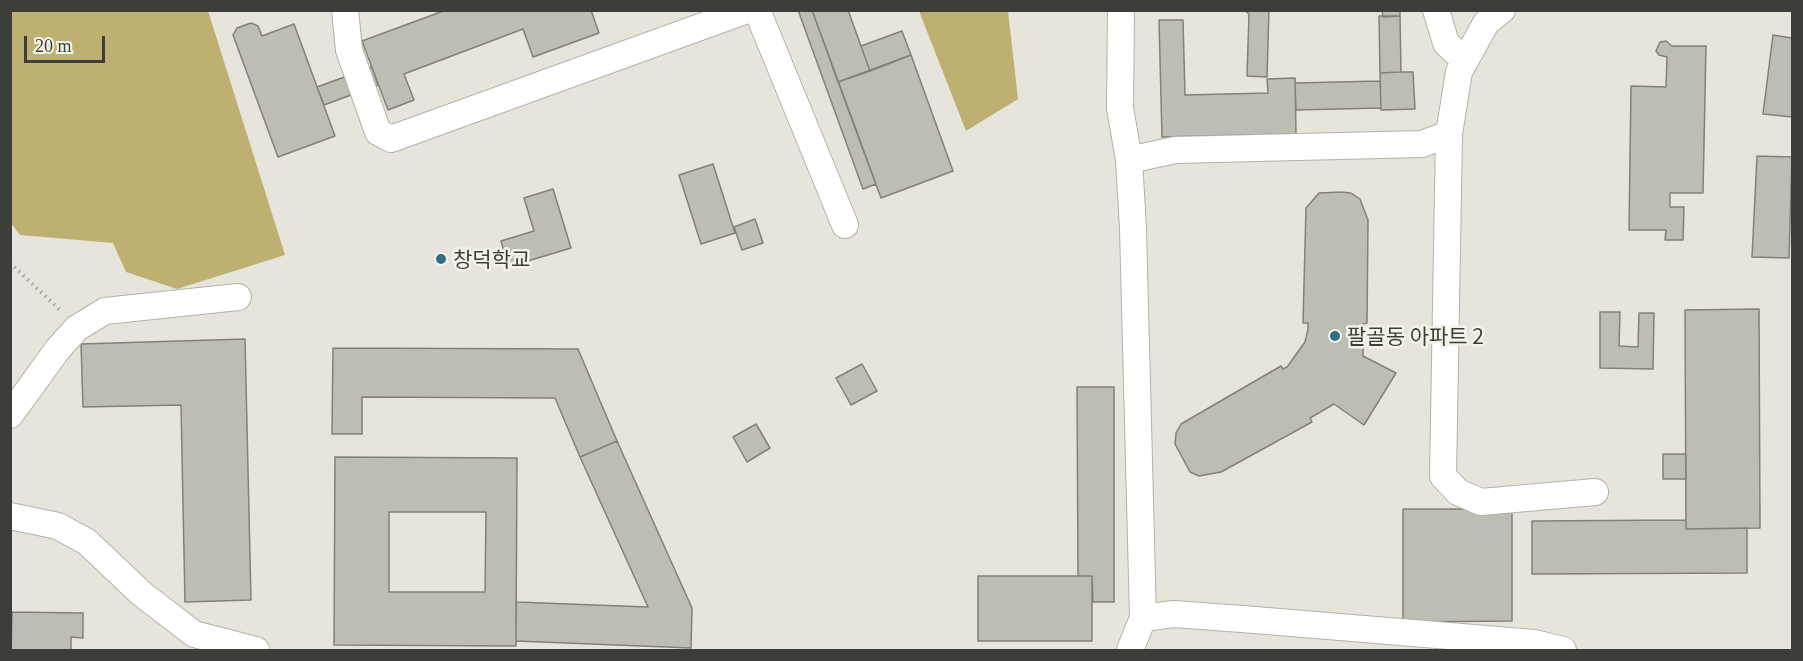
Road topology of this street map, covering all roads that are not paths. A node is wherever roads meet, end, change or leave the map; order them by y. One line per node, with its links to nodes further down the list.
1 (345, 10): 2 (street)
2 (747, 10)
3 (757, 10): 10 (street)
4 (1121, 10): 9 (street)
5 (1436, 10): 7 (street)
6 (1502, 10): 7 (street)
7 (1465, 61): 8 (street)
8 (1449, 134): 9 (street); 13 (street)
9 (1129, 160): 15 (street)
10 (845, 225)
11 (238, 297): 12 (street)
12 (10, 415)
13 (1595, 492)
14 (10, 516): 16 (street)
15 (1143, 618): 17 (street); 18 (street)
16 (256, 651)
17 (1130, 651)
18 (1563, 651)

